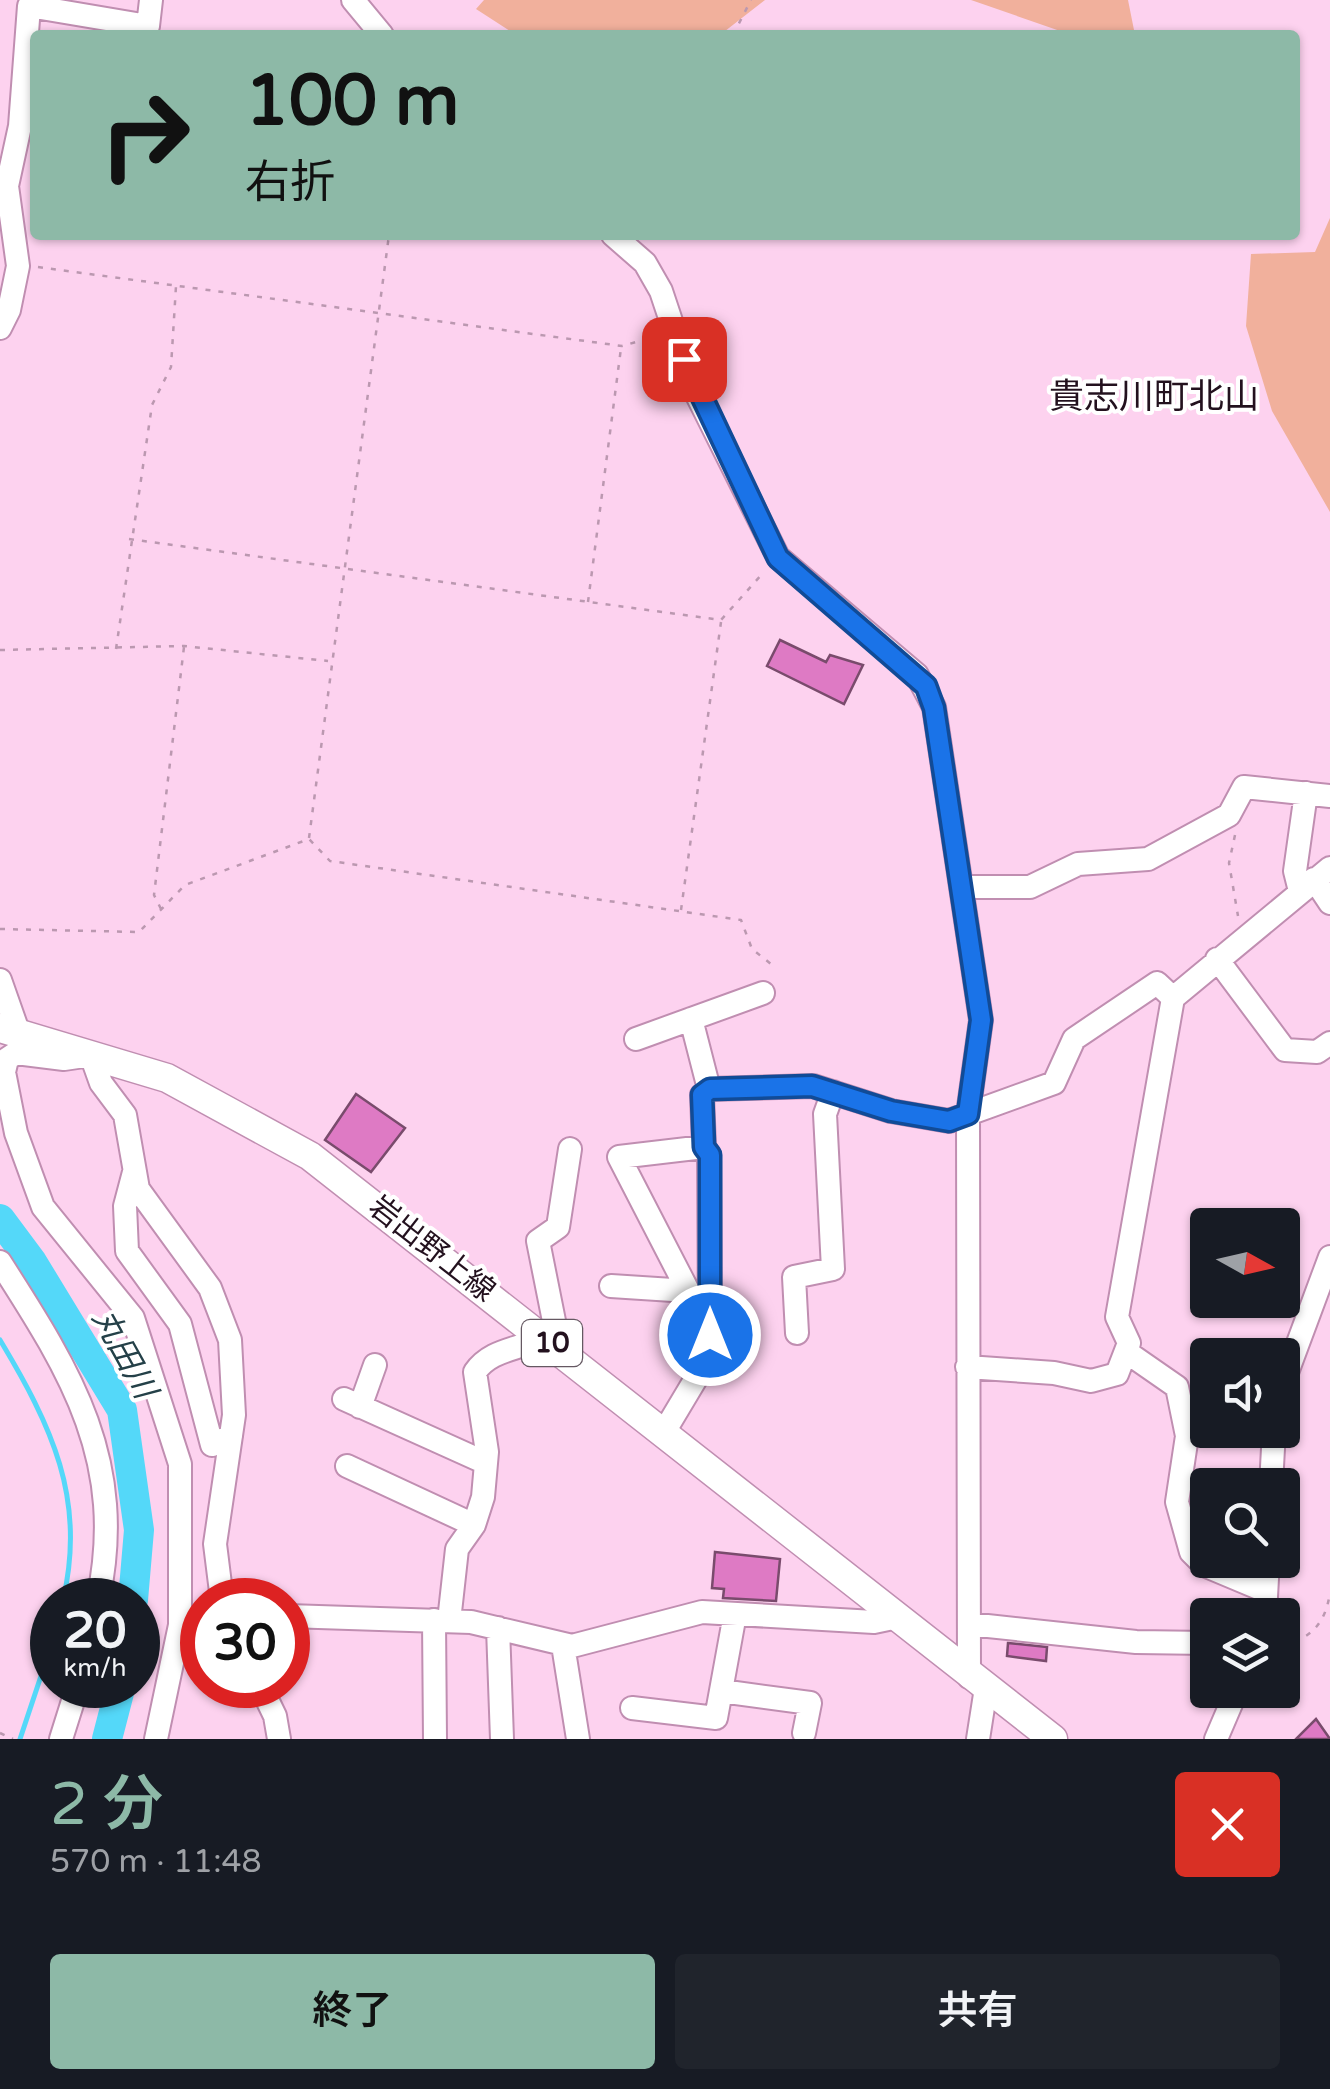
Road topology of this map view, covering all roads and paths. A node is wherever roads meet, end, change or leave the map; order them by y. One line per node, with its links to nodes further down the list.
1 (151, 0): 4 (street)
2 (353, 0): 5 (street)
3 (751, 0): 6 (path)
4 (27, 3): 7 (street)
5 (378, 30)
6 (736, 30)
7 (18, 123): 10 (street)
8 (388, 240): 12 (path)
9 (619, 240): 14 (street)
10 (18, 266): 11 (path); 13 (street)
11 (176, 284): 12 (path); 16 (path)
12 (378, 310): 15 (path); 18 (path)
13 (0, 328)
14 (674, 330): 15 (path); 17 (street)
15 (622, 346): 19 (path)
16 (130, 539): 18 (path); 22 (path)
17 (778, 558): 20 (path); 29 (street)
18 (342, 568): 19 (path); 24 (path)
19 (588, 602): 20 (path)
20 (721, 620): 32 (path)
21 (184, 646): 22 (path); 24 (path); 31 (path)
22 (116, 649): 23 (path)
23 (0, 650)
24 (331, 662): 27 (path)
25 (1318, 794): 26 (street); 28 (street)
26 (1229, 815): 29 (street); 34 (path)
27 (309, 839): 31 (path); 32 (path)
28 (1315, 879): 30 (street); 34 (street)
29 (963, 887): 47 (street)
30 (1330, 903)
31 (161, 910): 33 (path)
32 (681, 910): 36 (path)
33 (0, 929)
34 (1248, 935): 35 (street)
35 (1216, 959): 39 (street); 43 (street)
36 (770, 964)
37 (0, 980): 41 (street)
38 (763, 992): 40 (street)
39 (1173, 998): 47 (street); 59 (street)
40 (692, 1019): 42 (street); 45 (street)
41 (8, 1031): 44 (main road, 岩出野上線 / 10)
42 (636, 1039)
43 (1330, 1044)
44 (91, 1055): 50 (street); 57 (main road, 岩出野上線 / 10); 92 (street)
45 (710, 1089): 46 (street); 48 (street)
46 (833, 1092): 47 (street); 55 (street)
47 (968, 1114): 61 (street)
48 (704, 1147): 54 (street); 56 (street)
49 (570, 1148): 57 (street)
50 (134, 1169): 63 (street); 63 (street)
51 (1330, 1257): 58 (street)
52 (0, 1262): 67 (street)
53 (611, 1286): 54 (street)
54 (688, 1292): 56 (street)
55 (797, 1333)
56 (710, 1335): 62 (street)
57 (545, 1338): 62 (main road, 岩出野上線 / 10); 64 (street)
58 (1300, 1338)
59 (1128, 1352): 61 (street); 70 (street)
60 (375, 1365): 64 (street)
61 (967, 1368): 77 (street)
62 (664, 1432): 75 (main road, 岩出野上線 / 10)
63 (231, 1436): 68 (street)
64 (486, 1463): 66 (street)
65 (347, 1466): 66 (street)
66 (474, 1525): 76 (street)
67 (103, 1578)
68 (219, 1578)
69 (1267, 1578): 70 (street)
70 (1266, 1591): 72 (street)
71 (1330, 1592): 79 (path)
72 (1266, 1598)
73 (735, 1614): 75 (street); 81 (street); 83 (street)
74 (310, 1617): 76 (street)
75 (893, 1618): 82 (main road, 岩出野上線 / 10)
76 (442, 1620): 78 (street); 94 (street)
77 (969, 1624): 80 (street); 82 (street)
78 (498, 1628): 81 (street); 95 (street)
79 (1300, 1641)
80 (1190, 1643)
81 (563, 1645): 96 (street)
82 (978, 1682): 97 (street); 98 (main road, 岩出野上線 / 10)
83 (721, 1691): 86 (street); 89 (street)
84 (71, 1708): 91 (street)
85 (271, 1708): 93 (street)
86 (632, 1708)
87 (1229, 1708): 99 (street)
88 (0, 1733): 90 (path)
89 (804, 1733)
90 (13, 1739)
91 (61, 1739)
92 (156, 1739)
93 (279, 1739)
94 (435, 1739)
95 (502, 1739)
96 (578, 1739)
97 (978, 1739)
98 (1053, 1739)
99 (1216, 1739)

